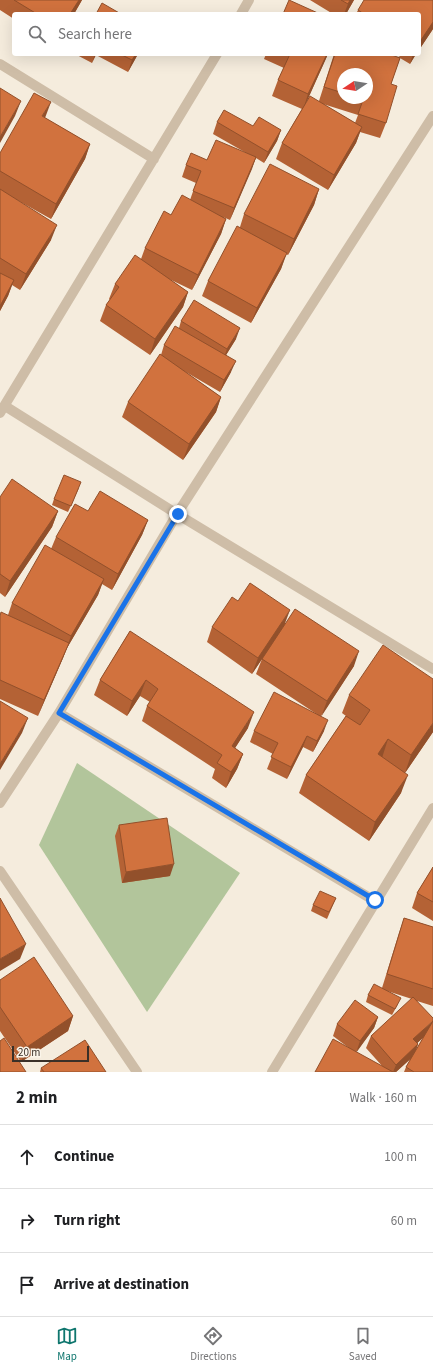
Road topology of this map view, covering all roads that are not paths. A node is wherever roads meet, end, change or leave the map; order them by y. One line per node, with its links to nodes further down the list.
1 (249, 0): 2 (street)
2 (242, 12)
3 (215, 56): 6 (street)
4 (0, 64): 6 (street)
5 (433, 116): 8 (street)
6 (154, 159): 7 (street)
7 (2, 409): 8 (street)
8 (178, 514): 9 (street); 10 (street)
9 (433, 669)
10 (59, 713): 11 (street); 14 (street)
11 (0, 803)
12 (433, 808): 14 (street)
13 (0, 871): 15 (street)
14 (375, 900): 16 (street)
15 (137, 1072)
16 (272, 1072)

